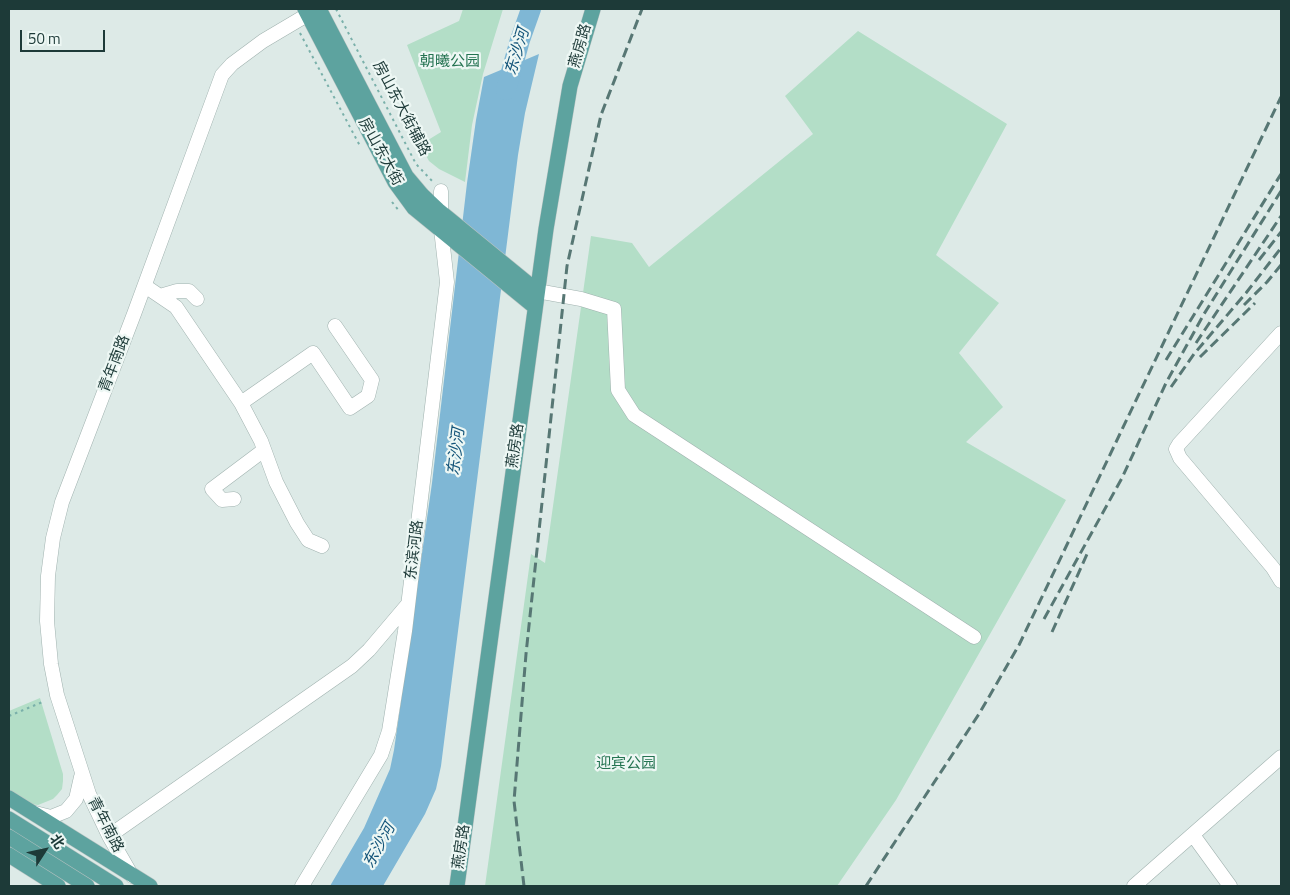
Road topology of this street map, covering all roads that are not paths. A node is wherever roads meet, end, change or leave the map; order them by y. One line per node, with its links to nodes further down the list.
1 (593, 9): 9 (main road, 燕房路)
2 (313, 10): 4 (main road, 房山东大街); 5 (main road, 房山东大街); 8 (street, 青年南路)
3 (441, 191): 4 (street, 东滨河路)
4 (441, 212): 5 (street, 东滨河路); 6 (main road, 房山东大街)
5 (441, 229): 6 (main road, 房山东大街); 20 (street, 东滨河路)
6 (455, 233): 7 (main road, 房山东大街)
7 (518, 285): 9 (main road, 房山东大街); 12 (main road, 房山东大街)
8 (145, 286): 10 (street); 23 (street, 青年南路)
9 (537, 291): 12 (main road, 燕房路); 21 (street)
10 (160, 296): 11 (street); 15 (street)
11 (196, 299)
12 (535, 307): 37 (main road, 燕房路)
13 (335, 326): 15 (street)
14 (1281, 332): 19 (street)
15 (242, 403): 16 (street)
16 (264, 450): 17 (street); 18 (street)
17 (234, 499)
18 (322, 546)
19 (1281, 581)
20 (408, 604): 28 (street); 36 (street, 东滨河路)
21 (974, 637)
22 (1281, 757): 27 (street)
23 (82, 774): 25 (street, 青年南路); 28 (street, 青年南路)
24 (9, 798): 25 (main road)
25 (28, 810): 31 (main road)
26 (9, 819): 34 (main road)
27 (1193, 835): 38 (street); 39 (street)
28 (109, 836): 31 (street, 青年南路)
29 (9, 837): 32 (main road)
30 (9, 855): 32 (main road)
31 (137, 881): 35 (main road)
32 (66, 882): 33 (main road)
33 (87, 886)
34 (116, 886)
35 (150, 886)
36 (302, 886)
37 (457, 886)
38 (1134, 886)
39 (1230, 886)

